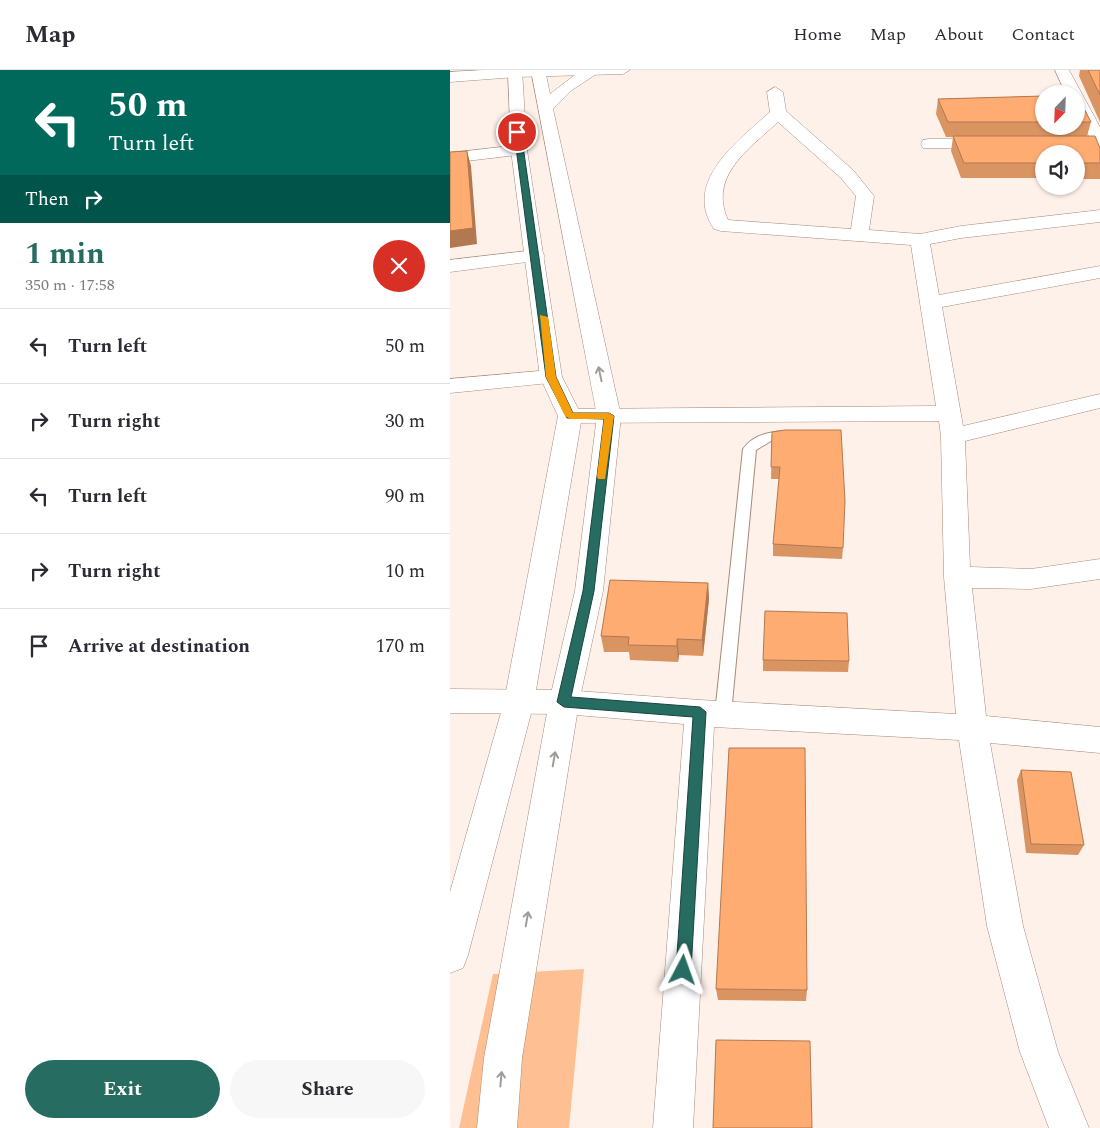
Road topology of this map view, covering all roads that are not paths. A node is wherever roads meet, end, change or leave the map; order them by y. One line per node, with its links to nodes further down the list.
1 (622, 70): 4 (street)
2 (1062, 70): 6 (street)
3 (527, 71): 4 (street); 5 (street); 8 (street); 15 (street)
4 (593, 71): 8 (street)
5 (450, 77)
6 (1070, 85)
7 (775, 92): 9 (street)
8 (545, 109): 28 (street, one-way to 8)
9 (778, 113): 18 (street); 18 (street)
10 (1085, 114): 11 (street)
11 (1100, 143): 14 (street)
12 (930, 144): 13 (street)
13 (1005, 144)
14 (1081, 144)
15 (519, 150): 16 (street); 20 (street)
16 (450, 158)
17 (1100, 216): 19 (street)
18 (859, 236): 19 (street)
19 (920, 240): 23 (street)
20 (535, 256): 21 (street); 24 (street)
21 (450, 266)
22 (1100, 272): 23 (street)
23 (931, 303): 29 (street)
24 (551, 377): 25 (street); 27 (street)
25 (450, 386)
26 (1100, 401): 29 (street)
27 (570, 416): 28 (street); 34 (street)
28 (609, 416): 29 (street); 35 (street)
29 (951, 424): 32 (street)
30 (805, 434): 36 (lane)
31 (1100, 569): 32 (street)
32 (957, 577): 37 (street)
33 (450, 701): 34 (street)
34 (519, 702): 35 (street); 39 (street)
35 (564, 702): 36 (street); 40 (street, one-way to 35)
36 (711, 713): 37 (street); 41 (street)
37 (972, 728): 38 (street); 42 (street)
38 (1100, 740)
39 (450, 955)
40 (497, 1128)
41 (673, 1128)
42 (1069, 1128)

